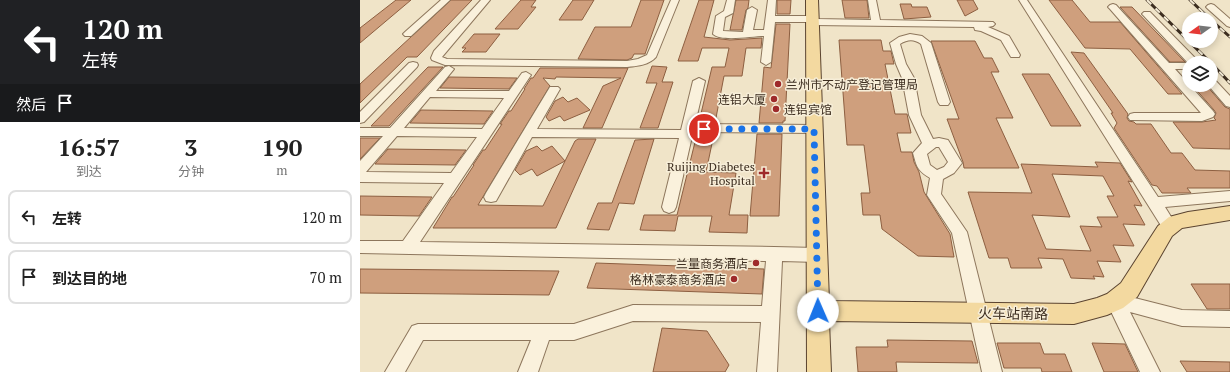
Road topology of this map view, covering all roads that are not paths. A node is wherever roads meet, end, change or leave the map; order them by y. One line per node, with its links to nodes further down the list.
1 (446, 0): 20 (street)
2 (486, 0): 3 (street)
3 (675, 0)
4 (731, 0): 18 (street)
5 (772, 0): 13 (street)
6 (812, 0): 14 (main road)
7 (872, 0): 15 (street)
8 (1023, 0): 52 (street)
9 (1211, 6): 17 (street)
10 (1113, 7): 26 (street)
11 (752, 10): 18 (street)
12 (1147, 14): 23 (street)
13 (770, 19): 14 (street); 19 (street)
14 (812, 20): 15 (street); 39 (main road)
15 (876, 23): 16 (street)
16 (990, 24)
17 (1230, 24)
18 (748, 33): 19 (street)
19 (769, 33): 24 (street)
20 (408, 34)
21 (916, 38): 22 (street); 35 (street); 45 (street)
22 (1015, 55)
23 (1187, 56)
24 (766, 62)
25 (413, 65): 38 (street)
26 (1166, 66): 27 (street); 37 (street)
27 (1182, 66)
28 (449, 70): 33 (street)
29 (526, 75): 34 (street)
30 (699, 81): 40 (street)
31 (554, 89): 44 (street)
32 (1218, 90): 36 (street)
33 (427, 94): 34 (street); 42 (street)
34 (512, 95): 43 (street)
35 (944, 102)
36 (1230, 103)
37 (1134, 117)
38 (360, 119)
39 (814, 129): 40 (street); 59 (main road)
40 (687, 131): 44 (street); 53 (street)
41 (360, 132): 42 (street)
42 (393, 132): 43 (street); 46 (street)
43 (486, 133): 49 (street)
44 (528, 133): 51 (street)
45 (929, 144): 47 (street); 47 (street)
46 (360, 170)
47 (937, 176): 62 (street)
48 (360, 177): 49 (street)
49 (455, 178): 57 (street)
50 (1230, 196): 52 (street)
51 (491, 198)
52 (1153, 203): 55 (street)
53 (669, 207)
54 (1230, 213): 55 (main road, 火车站南路)
55 (1170, 228): 60 (main road, 火车站南路)
56 (360, 247): 57 (street)
57 (407, 248): 58 (street)
58 (774, 254): 59 (street); 63 (street)
59 (817, 254): 61 (main road)
60 (1115, 301): 62 (main road, 火车站南路); 64 (street); 71 (street)
61 (818, 311): 62 (main road, 火车站南路); 69 (main road)
62 (978, 312): 70 (street)
63 (770, 314): 65 (street); 68 (street)
64 (1230, 319)
65 (543, 332): 66 (street); 67 (street)
66 (395, 372)
67 (528, 372)
68 (767, 372)
69 (819, 372)
70 (992, 372)
71 (1150, 372)

